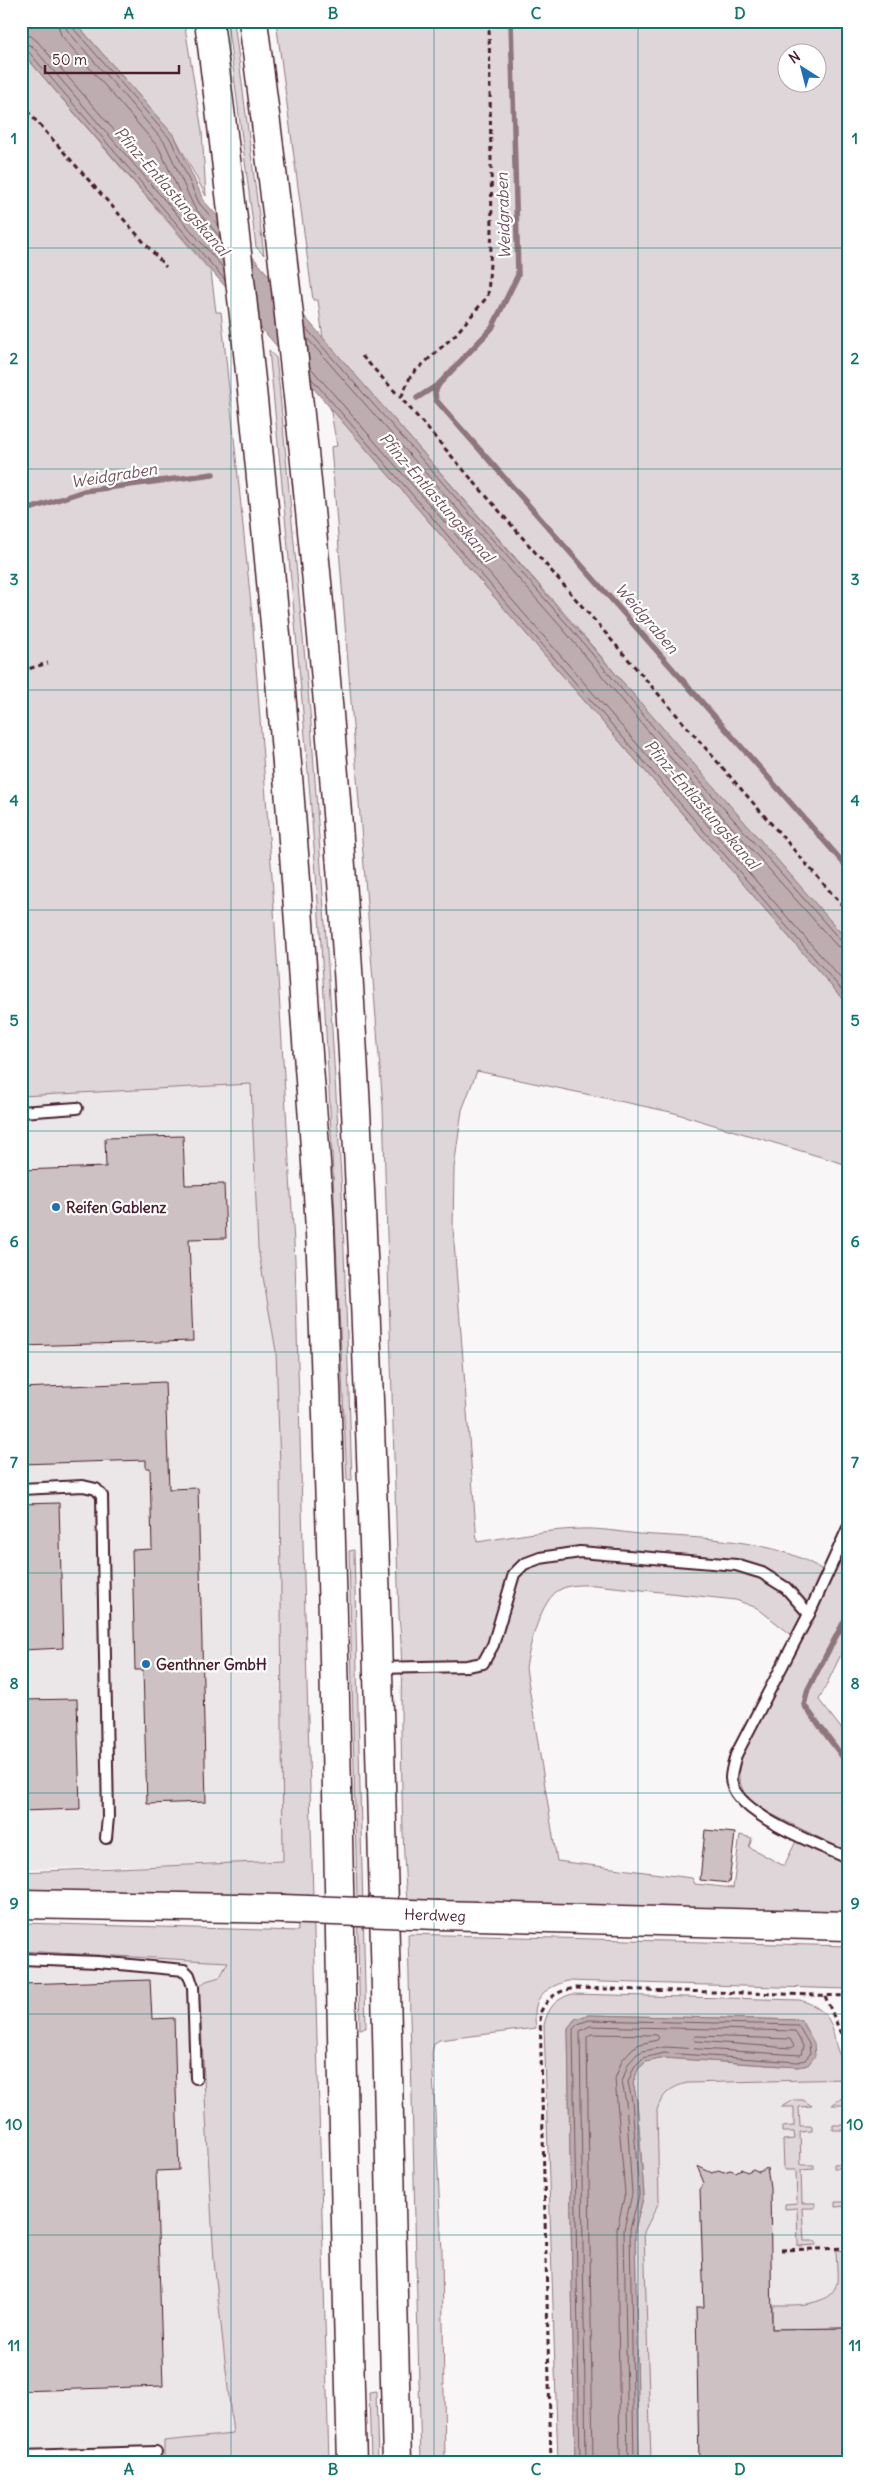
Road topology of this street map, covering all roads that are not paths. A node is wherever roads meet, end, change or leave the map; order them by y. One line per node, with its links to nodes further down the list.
1 (209, 21): 17 (main road)
2 (254, 21): 8 (main road)
3 (77, 1108): 4 (lane)
4 (21, 1112)
5 (21, 1489): 9 (lane)
6 (848, 1528): 7 (lane)
7 (809, 1614): 8 (lane); 10 (lane)
8 (377, 1668): 18 (main road)
9 (106, 1838)
10 (848, 1858)
11 (21, 1904): 12 (main road, Herdweg, bridge)
12 (848, 1926)
13 (21, 1959): 14 (lane)
14 (196, 2078)
15 (156, 2452): 16 (lane)
16 (21, 2456)
17 (352, 2462)
18 (397, 2462)

